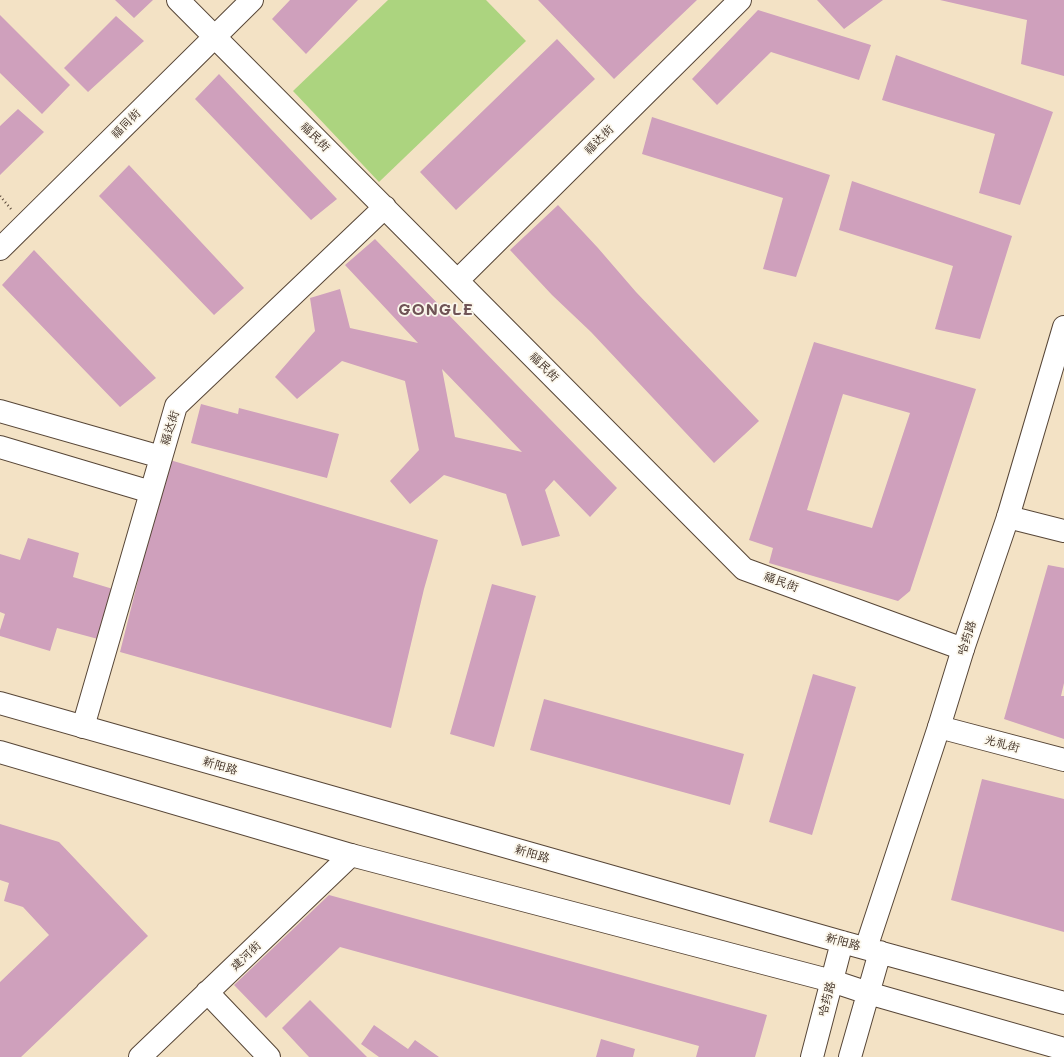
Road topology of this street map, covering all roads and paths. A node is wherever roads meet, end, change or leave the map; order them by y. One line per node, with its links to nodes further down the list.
1 (178, 0): 4 (street, 福民街)
2 (252, 0): 4 (street, 福同街)
3 (740, 0): 7 (street, 福达街)
4 (215, 36): 5 (street, 福民街); 6 (street, 福同街)
5 (385, 206): 7 (street, 福民街); 11 (street, 福达街)
6 (0, 249)
7 (458, 280): 15 (street, 福民街)
8 (1064, 328): 13 (street, 哈药路)
9 (0, 411): 11 (street)
10 (0, 448): 12 (street)
11 (161, 457): 12 (street, 福达街)
12 (151, 492): 17 (street, 福达街)
13 (1008, 517): 14 (street); 15 (street, 哈药路)
14 (1064, 532)
15 (963, 649): 18 (street, 哈药路)
16 (0, 703): 17 (street, 新阳路)
17 (83, 727): 22 (street, 新阳路)
18 (939, 727): 20 (street, 光礼街); 23 (street, 哈药路)
19 (0, 752): 21 (street)
20 (1064, 760)
21 (351, 855): 24 (street); 25 (street, 建河街)
22 (842, 942): 23 (street, 新阳路); 24 (street, 哈药路)
23 (873, 950): 26 (street, 哈药路); 27 (street, 新阳路)
24 (832, 981): 26 (street); 31 (street, 哈药路)
25 (207, 992): 29 (street, 建河街); 30 (street)
26 (868, 993): 28 (street); 32 (street, 哈药路)
27 (1064, 1003)
28 (1064, 1049)
29 (140, 1057)
30 (269, 1057)
31 (812, 1057)
32 (850, 1057)

